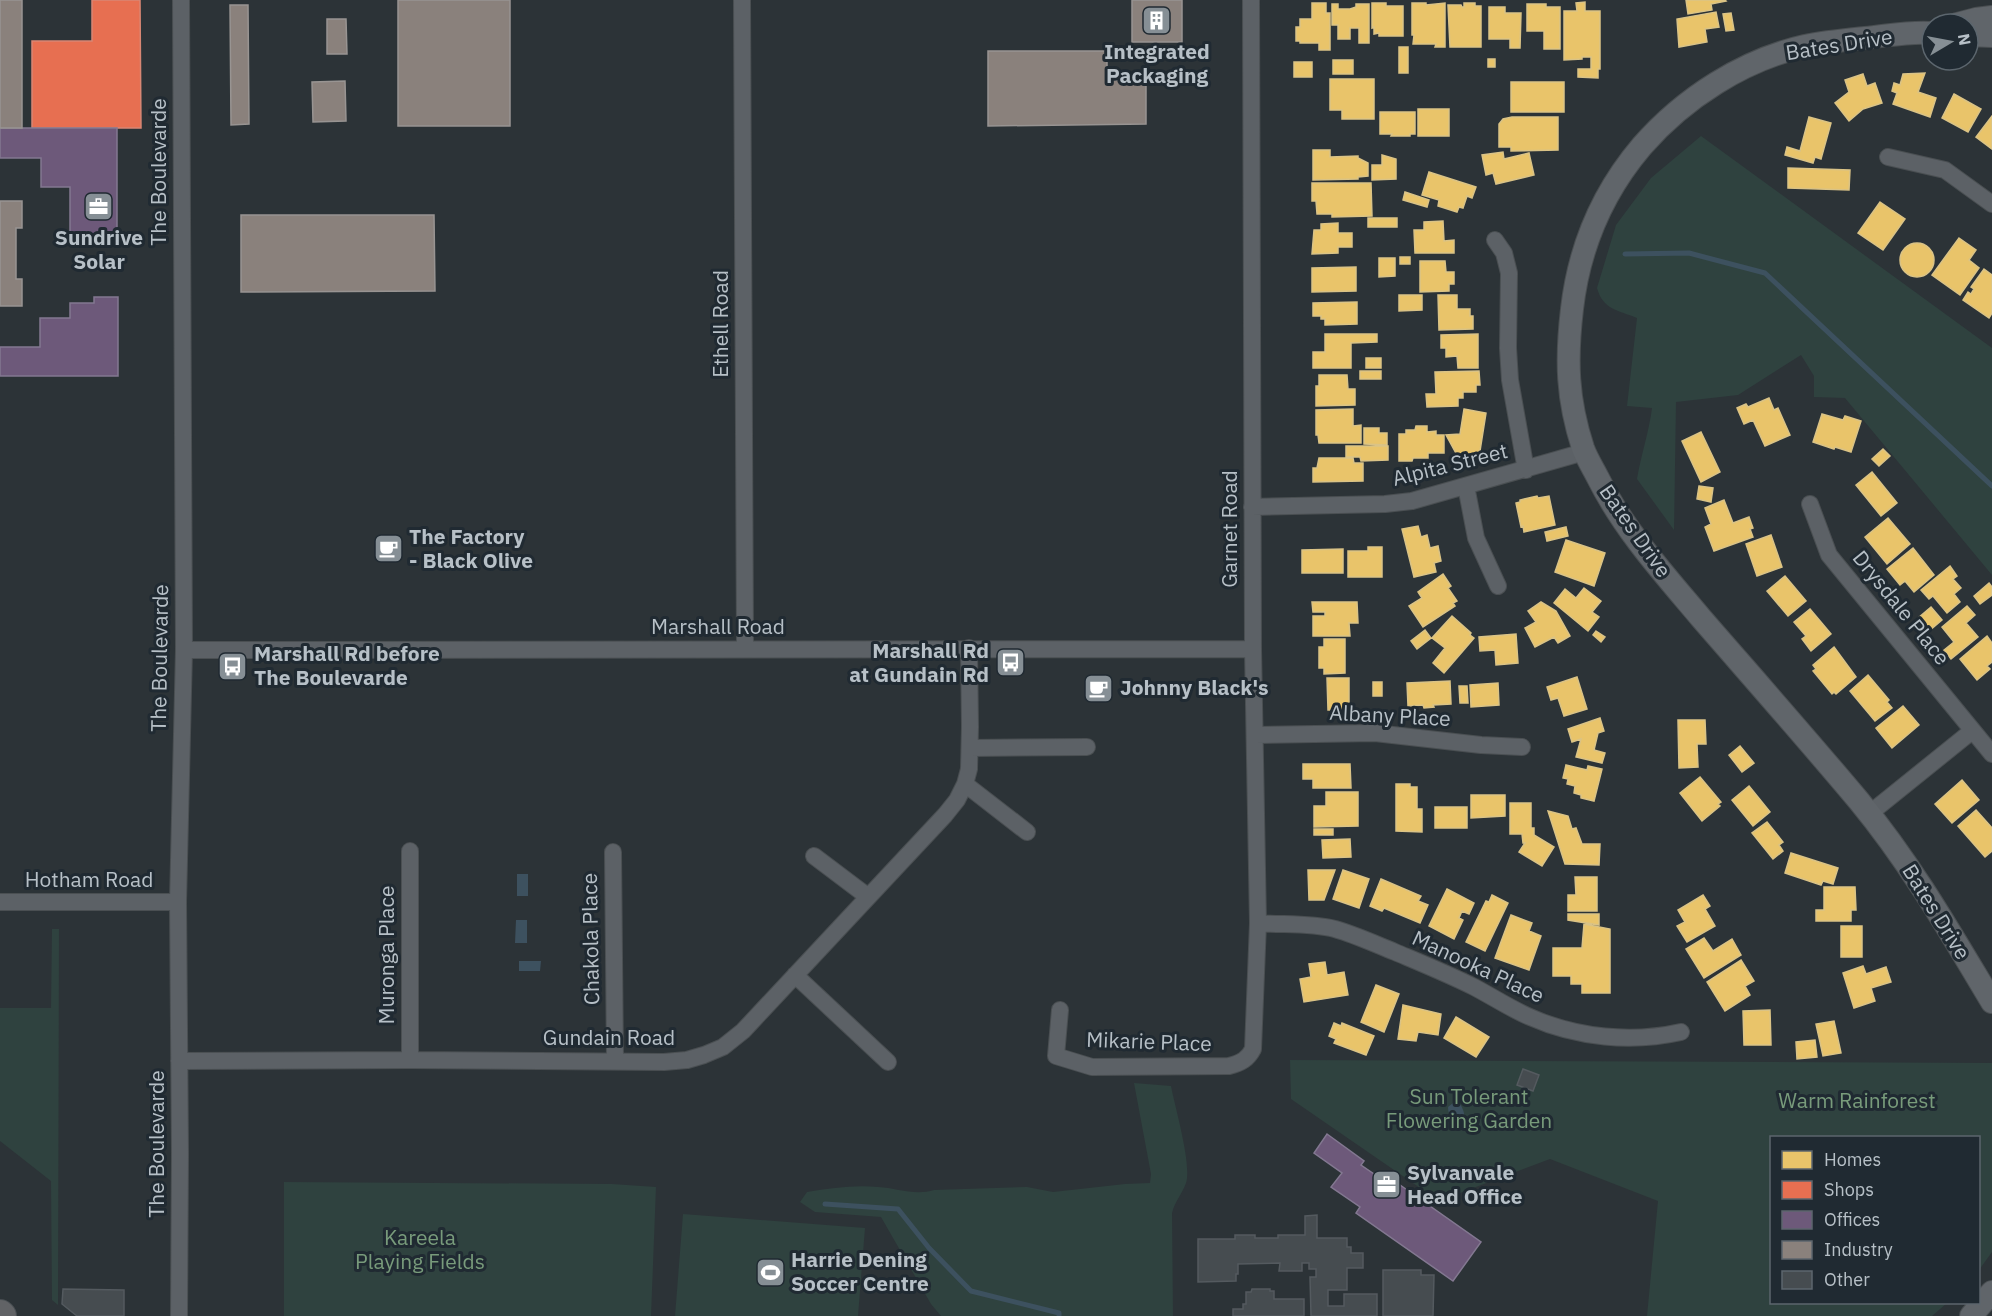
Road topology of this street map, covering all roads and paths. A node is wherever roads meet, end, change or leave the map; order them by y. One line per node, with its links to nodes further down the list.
1 (181, 0): 17 (street, The Boulevarde)
2 (742, 0): 14 (street, Ethell Road)
3 (1251, 0): 12 (street, Garnet Road)
4 (1920, 33): 8 (main road, Bates Drive)
5 (1888, 157): 6 (street)
6 (1992, 204)
7 (1495, 240): 9 (street)
8 (1584, 452): 9 (street, Alpita Street); 25 (main road, Bates Drive)
9 (1526, 470): 10 (street, Alpita Street)
10 (1466, 486): 12 (street, Alpita Street); 13 (street)
11 (1810, 504): 18 (street, Drysdale Place)
12 (1252, 507): 16 (street, Garnet Road)
13 (1498, 586)
14 (745, 648): 15 (street, Marshall Road); 17 (street, Marshall Road)
15 (969, 648): 16 (street, Marshall Road); 22 (street, Gundain Road)
16 (1253, 649): 19 (street, Garnet Road)
17 (184, 650): 32 (street, The Boulevarde)
18 (1972, 731): 23 (street, Drysdale Place); 25 (street)
19 (1255, 735): 21 (street, Albany Place); 33 (street, Garnet Road)
20 (1087, 747): 22 (street)
21 (1522, 747)
22 (970, 748): 24 (street, Gundain Road)
23 (1992, 754)
24 (965, 784): 26 (street); 30 (street, Gundain Road)
25 (1869, 814): 35 (main road, Bates Drive)
26 (1027, 832)
27 (410, 851): 39 (street, Muronga Place)
28 (613, 852): 41 (street, Chakola Place)
29 (814, 856): 30 (street)
30 (867, 896): 34 (street, Gundain Road)
31 (0, 902): 32 (street, Hotham Road)
32 (178, 902): 40 (street, The Boulevarde)
33 (1258, 923): 37 (street, Manooka Place); 38 (street, Garnet Road)
34 (795, 975): 41 (street, Gundain Road); 42 (street)
35 (1992, 1002)
36 (1060, 1010): 38 (street, Mikarie Place)
37 (1682, 1032)
38 (1250, 1056)
39 (410, 1060): 40 (street, Gundain Road); 41 (street, Gundain Road)
40 (179, 1061): 44 (street, The Boulevarde)
41 (615, 1061)
42 (888, 1062)
43 (1992, 1292): 45 (main road)
44 (179, 1316)
45 (1971, 1316)

